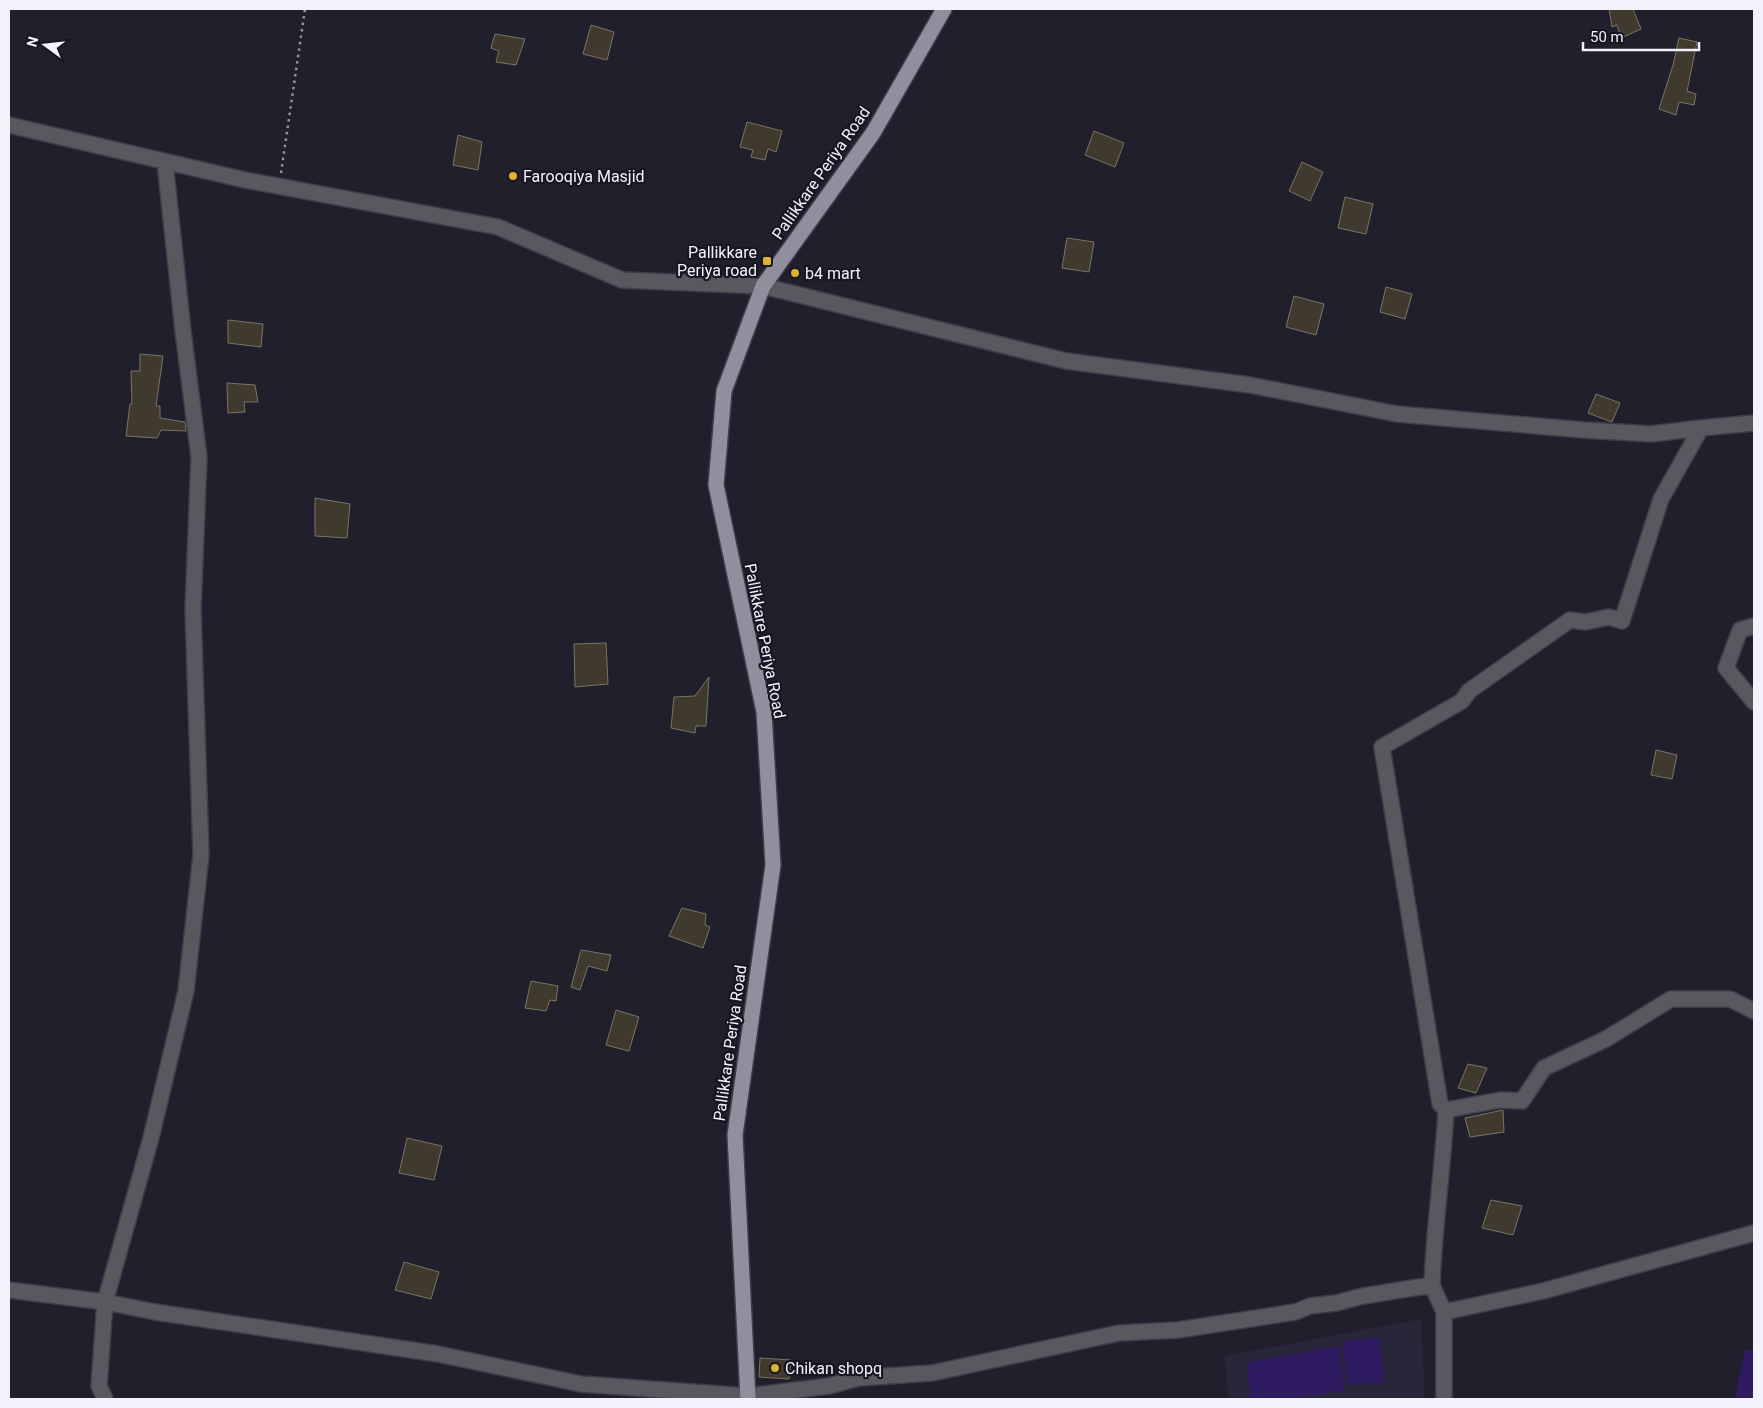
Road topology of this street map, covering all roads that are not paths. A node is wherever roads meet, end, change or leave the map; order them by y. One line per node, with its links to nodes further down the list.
1 (944, 9): 4 (main road, Pallikkare Periya Road)
2 (9, 125): 3 (street)
3 (165, 162): 4 (street); 14 (street)
4 (763, 286): 6 (street); 16 (main road, Pallikkare Periya Road)
5 (1754, 423): 6 (street)
6 (1701, 428): 10 (street)
7 (1754, 626): 8 (street)
8 (1754, 702)
9 (1754, 1011): 10 (street)
10 (1446, 1110): 12 (street)
11 (1754, 1233): 15 (street)
12 (1432, 1285): 15 (street); 16 (street)
13 (9, 1290): 14 (street)
14 (105, 1302): 16 (street); 17 (street)
15 (1444, 1312): 18 (street)
16 (748, 1398)
17 (104, 1399)
18 (1444, 1399)

